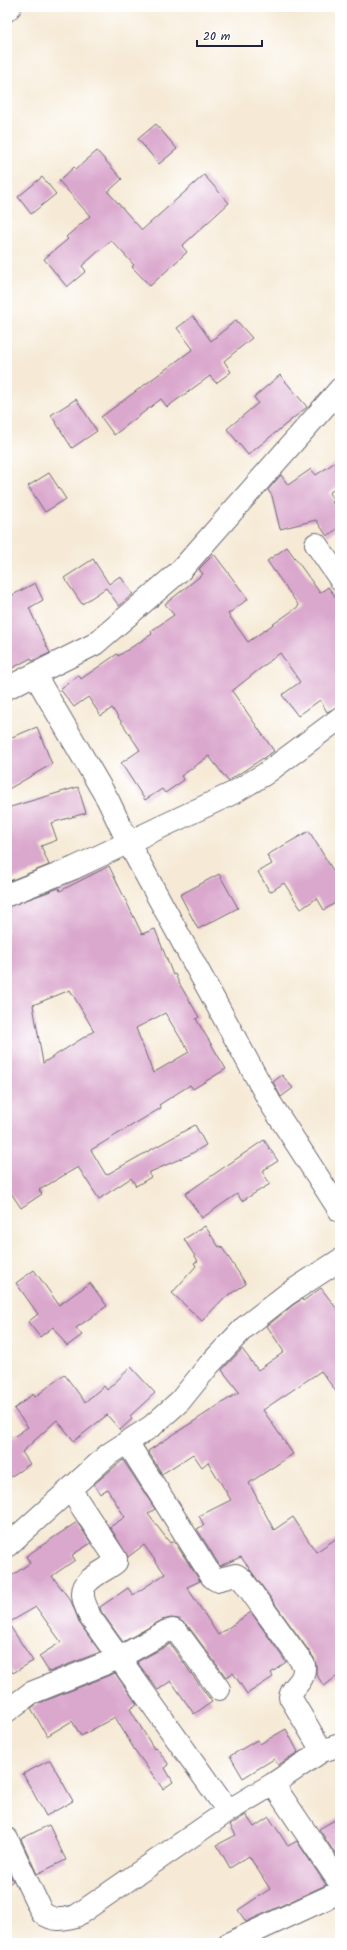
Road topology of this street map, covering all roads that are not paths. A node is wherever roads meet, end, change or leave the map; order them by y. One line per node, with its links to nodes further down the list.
1 (10, 7): 2 (street)
2 (7, 10)
3 (340, 389): 6 (street)
4 (316, 544): 5 (street)
5 (340, 579)
6 (35, 675): 7 (street); 9 (street)
7 (7, 688)
8 (340, 718): 9 (street)
9 (128, 842): 10 (street); 11 (street)
10 (7, 896)
11 (340, 1211)
12 (340, 1260): 13 (street)
13 (127, 1442): 14 (street); 19 (street)
14 (70, 1489): 15 (street); 16 (street)
15 (7, 1546)
16 (119, 1658): 17 (street); 18 (street); 21 (street)
17 (219, 1689)
18 (7, 1711)
19 (331, 1748): 20 (street)
20 (273, 1784): 21 (street); 23 (street)
21 (228, 1811): 22 (street)
22 (7, 1839)
23 (340, 1883)
24 (340, 1892): 25 (street)
25 (230, 1943)

